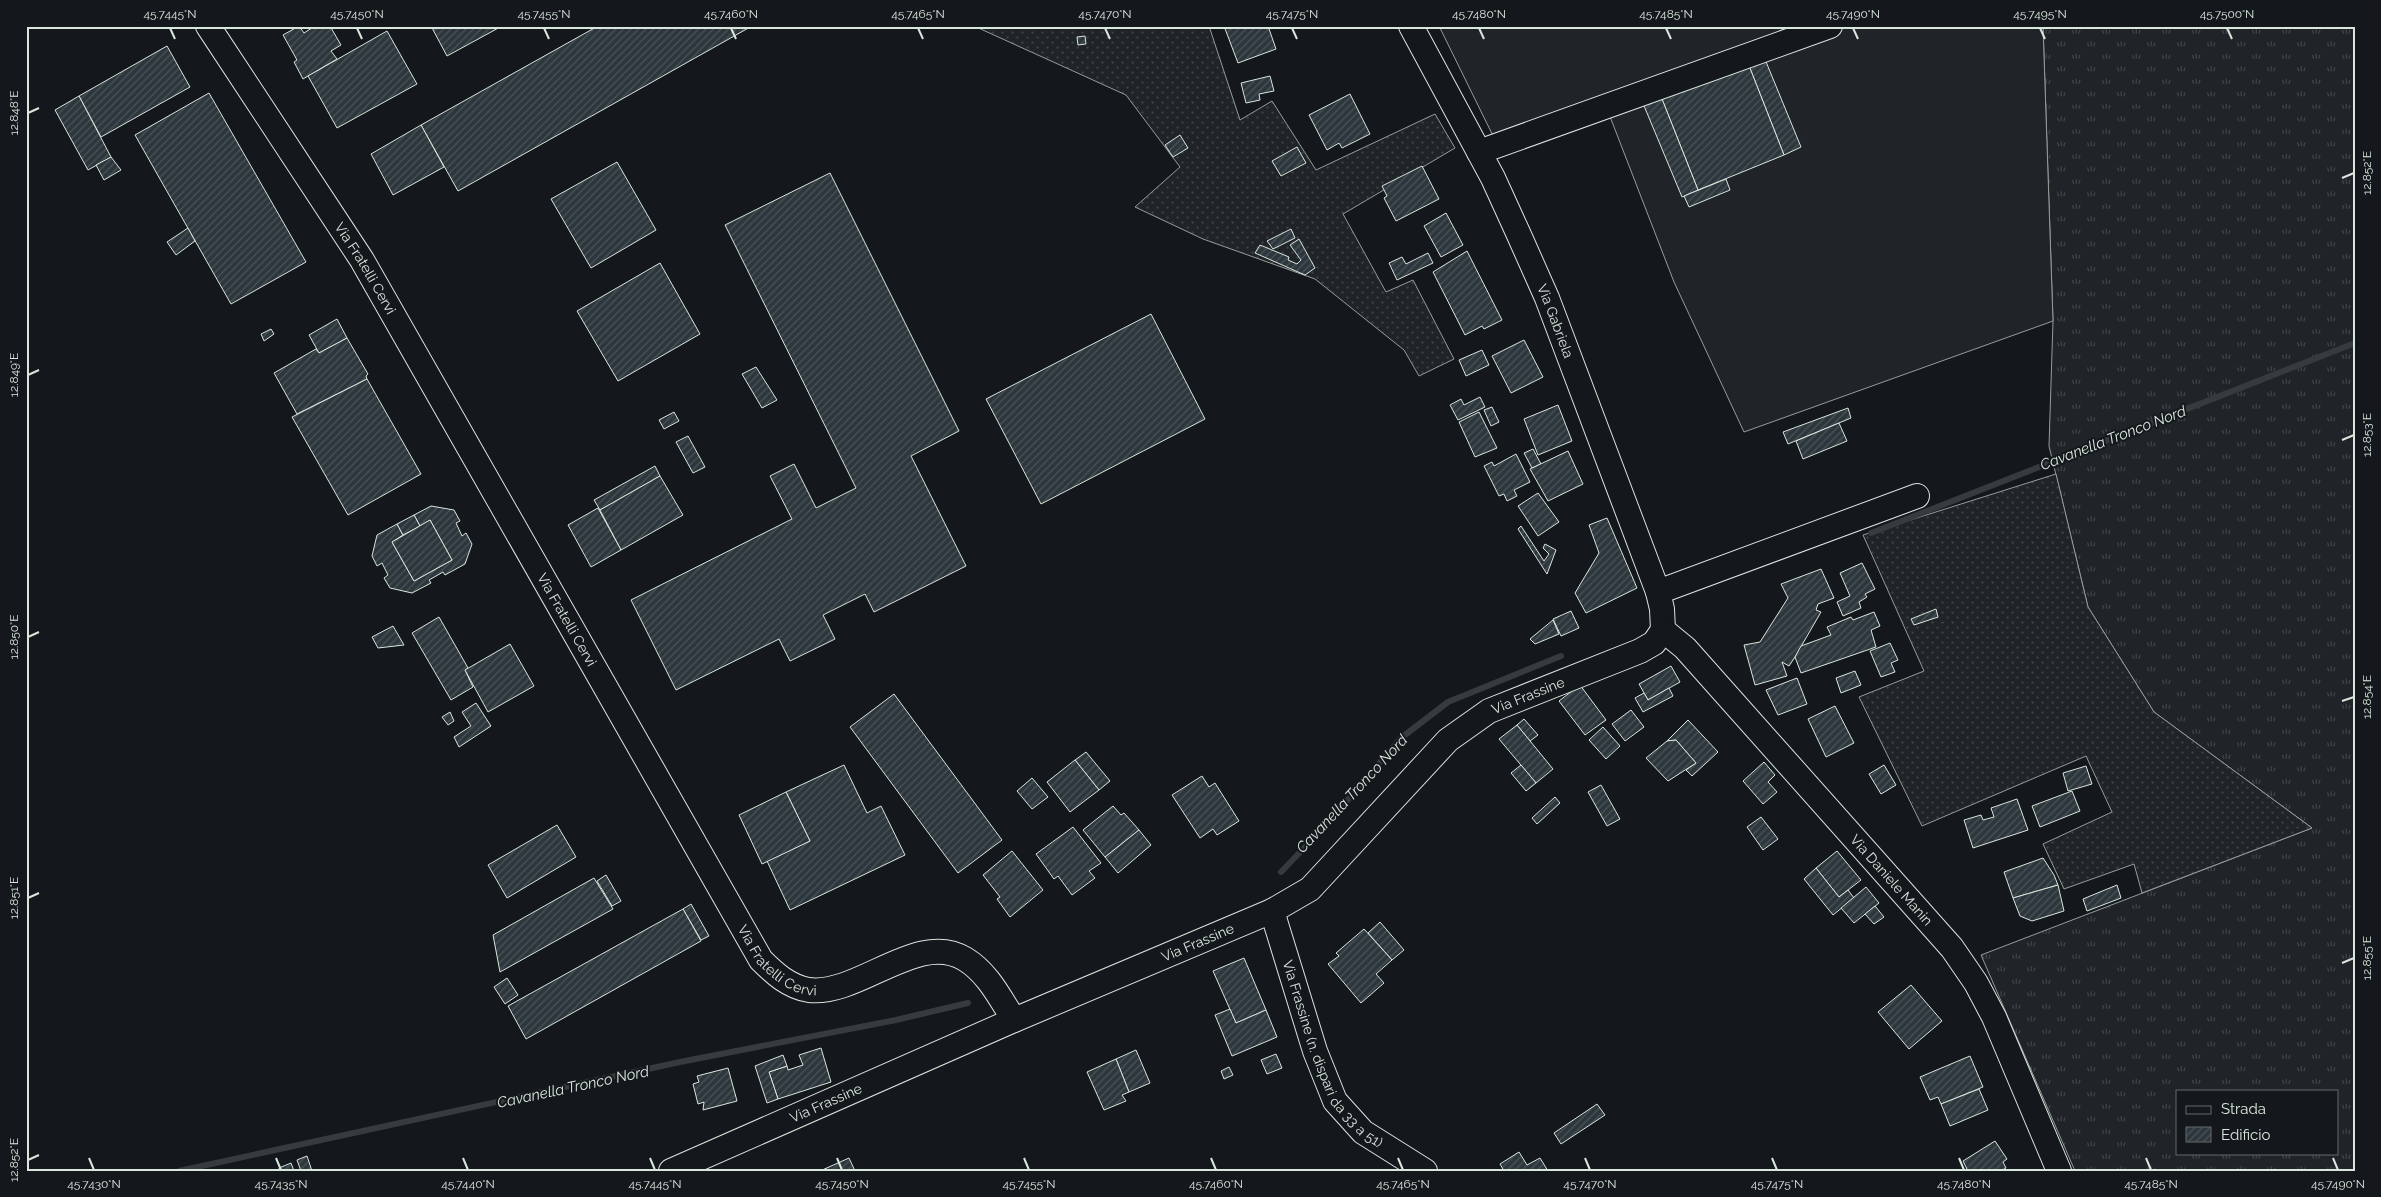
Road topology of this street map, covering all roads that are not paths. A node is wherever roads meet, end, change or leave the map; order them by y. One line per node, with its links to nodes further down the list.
1 (208, 26): 9 (street, Via Fratelli Cervi)
2 (1412, 26): 4 (street, Via Gabriela)
3 (1830, 26): 4 (street)
4 (1479, 152): 6 (street, Via Gabriela)
5 (1918, 496): 6 (street)
6 (1658, 592): 7 (street, Via Gabriela)
7 (1663, 630): 8 (street, Via Frassine); 12 (street, Via Daniele Manin)
8 (1272, 911): 9 (street, Via Frassine); 11 (street, Via Frassine (n. dispari da 33 a 51))
9 (1014, 1020): 10 (street, Via Frassine)
10 (671, 1171)
11 (1425, 1171)
12 (2059, 1171)

